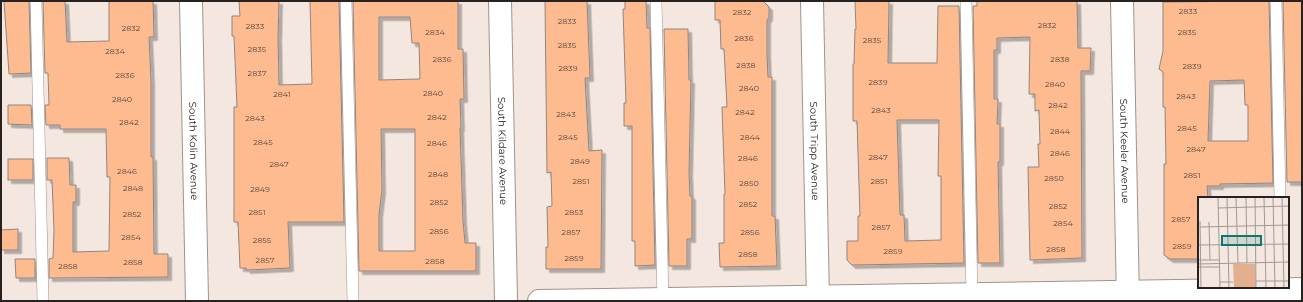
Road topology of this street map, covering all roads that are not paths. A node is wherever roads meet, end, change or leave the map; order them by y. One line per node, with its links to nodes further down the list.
1 (36, 1): 16 (lane)
2 (191, 1): 17 (street, South Kolin Avenue)
3 (346, 1): 18 (lane)
4 (500, 1): 19 (street, South Kildare Avenue)
5 (656, 1): 15 (lane)
6 (812, 1): 14 (street, South Tripp Avenue)
7 (966, 1): 13 (lane)
8 (1122, 1): 12 (street, South Keeler Avenue)
9 (1276, 1): 10 (lane)
10 (1280, 197)
11 (1287, 291): 12 (street)
12 (1128, 296): 13 (street)
13 (972, 297): 14 (street)
14 (818, 299): 15 (street)
15 (663, 300): 20 (street)
16 (43, 301)
17 (197, 301)
18 (353, 301)
19 (506, 301)
20 (539, 301)

